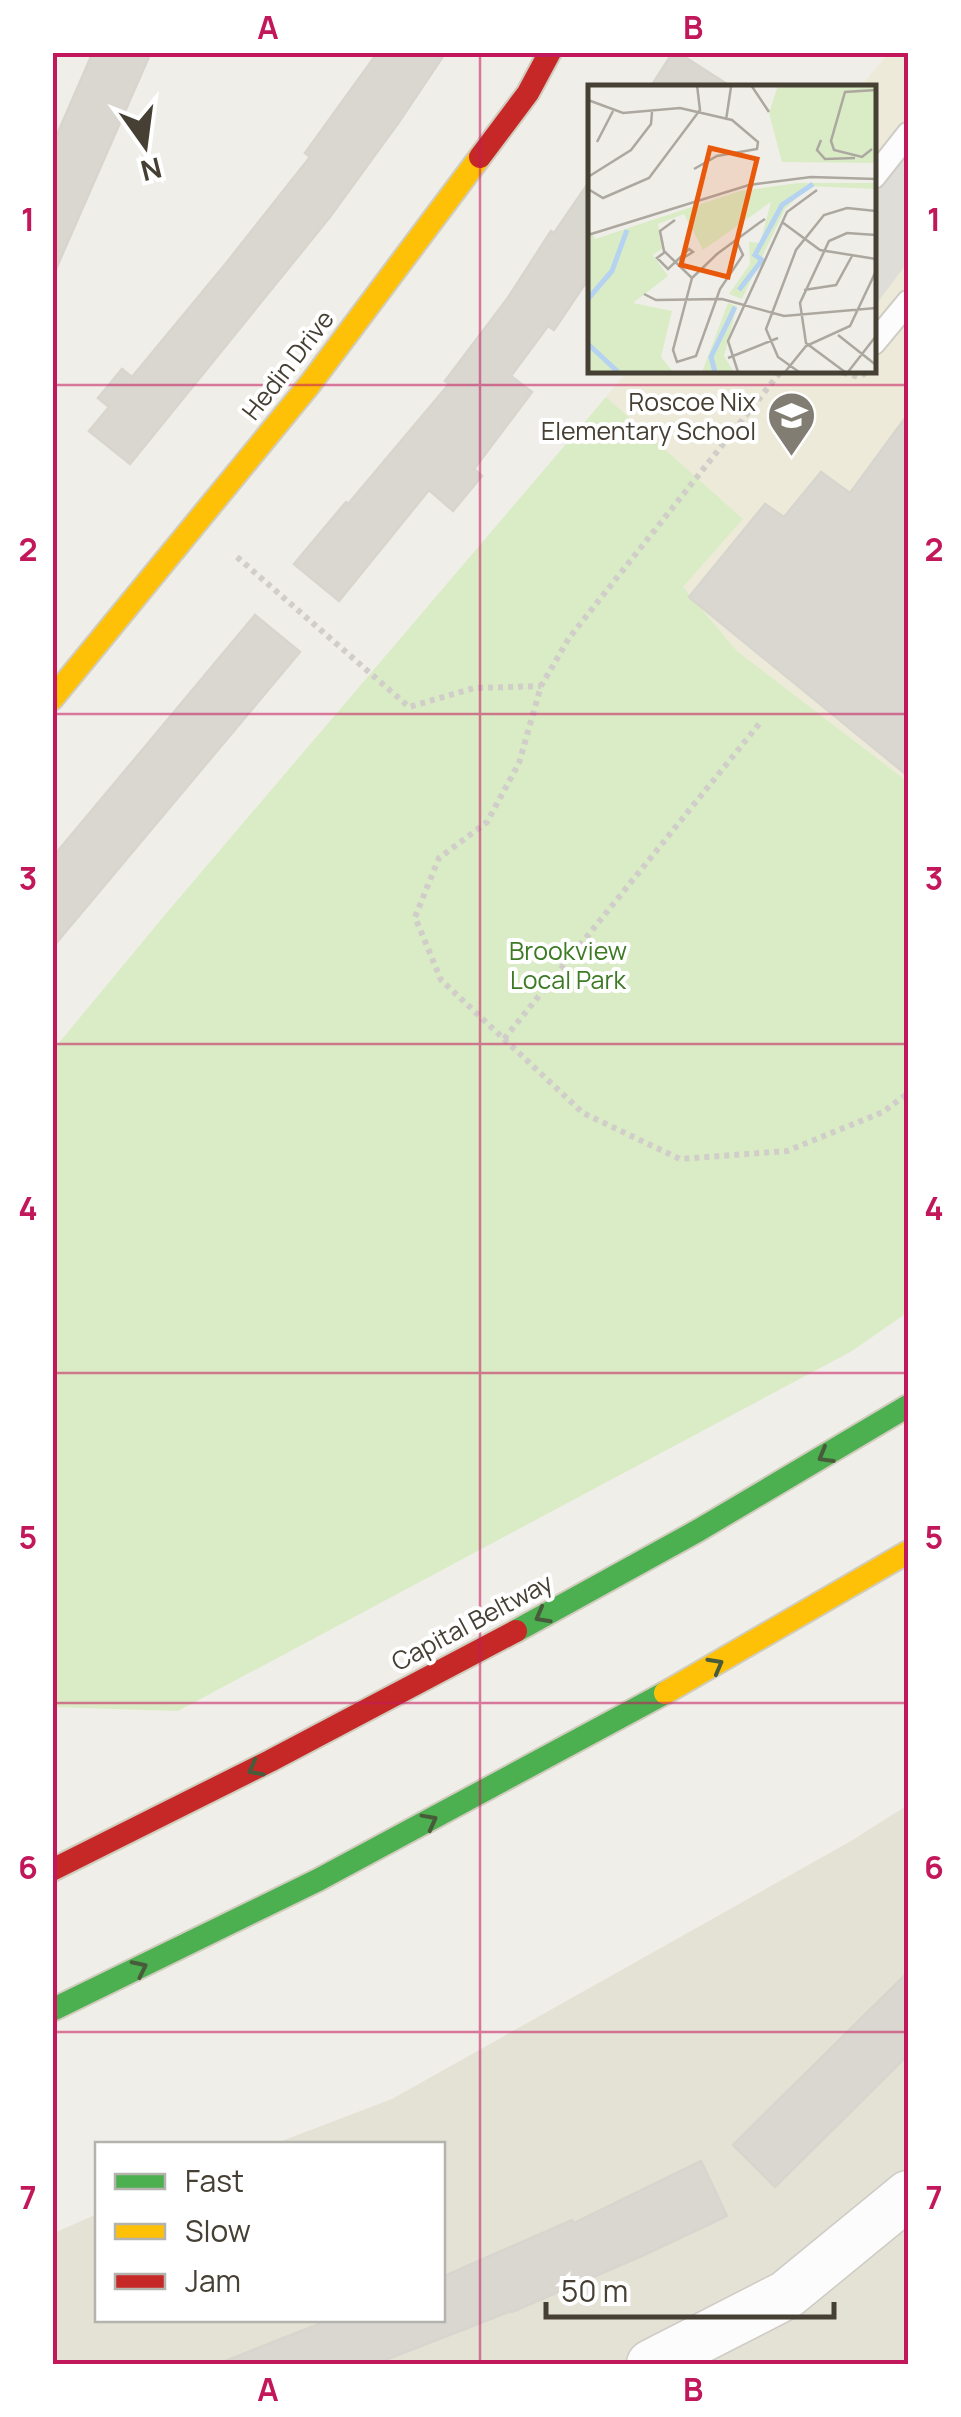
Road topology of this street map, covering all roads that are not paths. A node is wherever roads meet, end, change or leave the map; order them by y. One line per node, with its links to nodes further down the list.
1 (550, 52): 6 (main road, Hedin Drive)
2 (908, 134): 3 (lane)
3 (876, 174)
4 (908, 302): 5 (lane)
5 (876, 341)
6 (52, 698)
7 (908, 1406): 9 (main road, Capital Beltway, one-way to 9)
8 (908, 1552): 10 (main road, one-way to 8)
9 (52, 1870)
10 (52, 2010)
11 (908, 2195): 12 (street)
12 (651, 2364)

